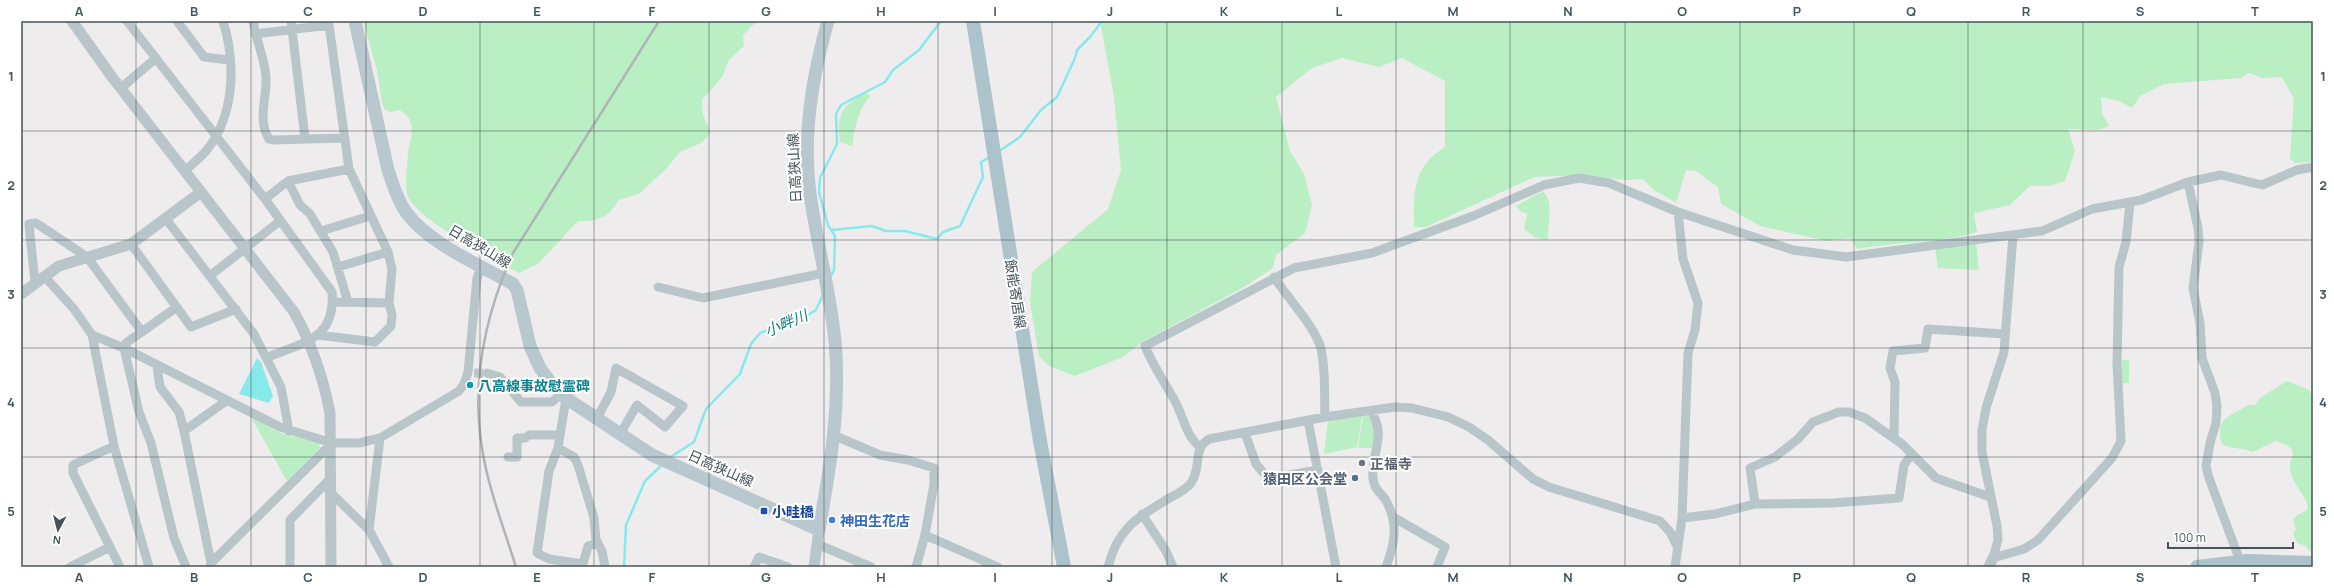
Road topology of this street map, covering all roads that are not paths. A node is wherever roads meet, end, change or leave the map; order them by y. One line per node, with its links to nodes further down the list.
1 (72, 21): 13 (street)
2 (127, 21): 11 (street)
3 (178, 21): 12 (street)
4 (223, 21): 12 (street)
5 (253, 21): 10 (street)
6 (355, 21): 35 (main road, 日高狭山線)
7 (828, 21): 39 (main road, 日高狭山線)
8 (973, 21): 110 (main road, 飯能寄居線)
9 (292, 25): 10 (street); 15 (street); 16 (street)
10 (255, 34): 15 (street)
11 (156, 58): 13 (street); 14 (street)
12 (229, 60): 14 (street)
13 (121, 88): 19 (street)
14 (216, 136): 19 (street); 23 (street)
15 (305, 138): 16 (street)
16 (345, 138): 18 (street)
17 (2313, 167): 21 (street)
18 (349, 169): 20 (street); 26 (street)
19 (186, 170): 22 (street)
20 (288, 181): 23 (street); 29 (street)
21 (2188, 182): 24 (street); 93 (street)
22 (201, 192): 27 (street); 32 (street)
23 (265, 200): 28 (street)
24 (2130, 203): 30 (street); 92 (street)
25 (1678, 212): 30 (street); 40 (street); 84 (street)
26 (370, 216): 29 (street); 33 (street)
27 (166, 219): 31 (street); 37 (street)
28 (280, 221): 32 (street); 44 (street)
29 (320, 231): 36 (street)
30 (2013, 235): 50 (street)
31 (132, 244): 34 (street); 47 (street)
32 (245, 248): 37 (street); 52 (street)
33 (388, 252): 36 (street); 46 (street)
34 (87, 257): 38 (street); 41 (street); 49 (street)
35 (482, 266): 57 (main road, 日高狭山線); 69 (street)
36 (338, 267): 45 (street)
37 (211, 275): 48 (street)
38 (44, 276): 41 (street); 51 (street)
39 (825, 276): 42 (street); 68 (main road, 日高狭山線)
40 (1274, 277): 60 (street); 73 (street)
41 (35, 283): 43 (street)
42 (658, 287)
43 (21, 294)
44 (333, 302): 45 (street); 52 (street)
45 (348, 302): 46 (street)
46 (389, 303): 52 (street)
47 (177, 307): 48 (street); 49 (street)
48 (236, 309): 54 (street)
49 (142, 332): 53 (street)
50 (2005, 334): 70 (street); 80 (street)
51 (92, 335): 53 (street); 72 (street)
52 (314, 337): 54 (street); 71 (street)
53 (124, 348): 55 (street); 99 (street)
54 (268, 357): 63 (street)
55 (157, 366): 58 (street); 64 (street)
56 (487, 374): 57 (street)
57 (564, 396): 61 (main road, 日高狭山線); 67 (street)
58 (226, 401): 63 (street); 64 (street)
59 (1372, 411): 60 (street); 83 (street); 91 (street)
60 (1325, 417): 62 (street)
61 (597, 418): 66 (main road, 日高狭山線); 66 (street)
62 (1308, 420): 65 (street); 77 (street)
63 (290, 430): 71 (street)
64 (184, 431): 95 (street)
65 (1245, 433): 73 (street); 77 (street)
66 (620, 434): 86 (main road, 日高狭山線)
67 (560, 435): 74 (street); 76 (street)
68 (834, 435): 86 (main road, 日高狭山線); 87 (street)
69 (380, 438): 71 (street); 85 (street)
70 (1894, 438): 75 (street); 81 (street)
71 (332, 443): 78 (street); 95 (street)
72 (114, 446): 90 (street); 98 (street)
73 (1200, 446): 82 (street)
74 (558, 448): 88 (street); 88 (street)
75 (1911, 455): 80 (street); 81 (street)
76 (508, 457)
77 (1318, 470): 113 (street)
78 (331, 478): 79 (street); 100 (street)
79 (331, 492): 85 (street); 101 (street)
80 (1990, 497): 92 (street)
81 (1754, 504): 84 (street)
82 (1142, 514): 111 (street); 112 (street)
83 (1393, 517): 114 (street); 115 (street)
84 (1682, 518): 91 (street)
85 (369, 530): 102 (street)
86 (818, 530): 89 (street)
87 (925, 535): 108 (street); 109 (street)
88 (598, 543): 103 (street)
89 (817, 544): 106 (street); 107 (street)
90 (110, 547): 96 (street); 97 (street)
91 (1678, 548): 116 (street)
92 (1991, 562)
93 (2240, 562): 94 (main road); 117 (main road)
94 (2305, 564)
95 (211, 565)
96 (70, 567)
97 (120, 567)
98 (149, 567)
99 (186, 567)
100 (290, 567)
101 (331, 567)
102 (389, 567)
103 (604, 567)
104 (754, 567): 105 (street)
105 (788, 567)
106 (814, 567)
107 (872, 567)
108 (916, 567)
109 (998, 567)
110 (1064, 567)
111 (1108, 567)
112 (1173, 567)
113 (1336, 567)
114 (1386, 567)
115 (1437, 567)
116 (1675, 567)
117 (2197, 567)

